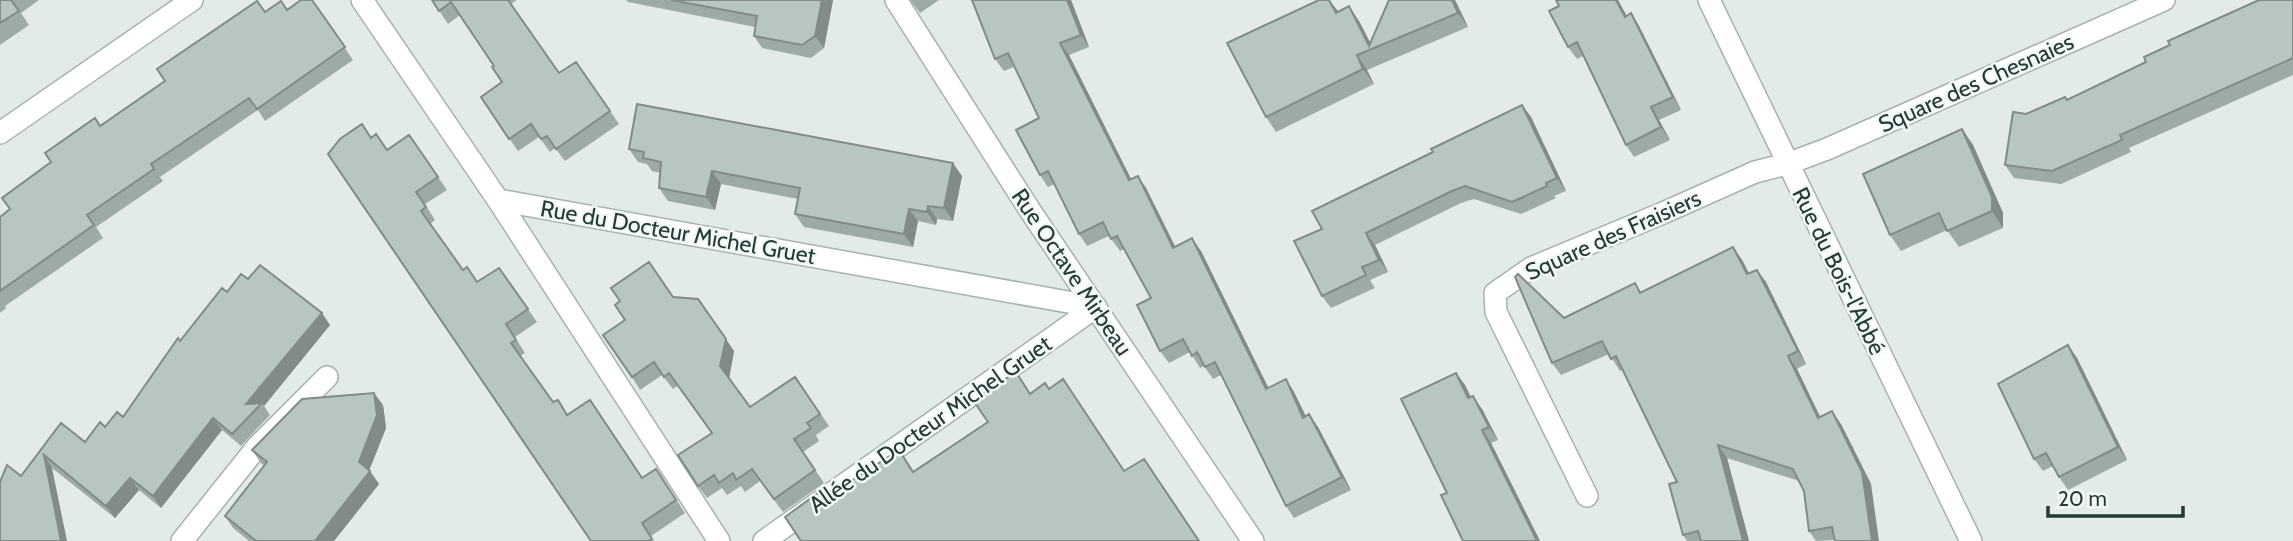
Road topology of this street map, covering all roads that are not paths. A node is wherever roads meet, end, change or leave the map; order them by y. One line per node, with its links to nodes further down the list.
1 (192, 0): 6 (street)
2 (362, 0): 8 (street)
3 (896, 0): 9 (street, Rue Octave Mirbeau)
4 (1709, 0): 7 (street, Rue du Bois-l'Abbé)
5 (2164, 0): 7 (street, Square des Chesnaies)
6 (0, 133)
7 (1787, 164): 11 (street, Square des Fraisiers); 16 (street, Rue du Bois-l'Abbé)
8 (498, 200): 9 (street, Rue du Docteur Michel Gruet); 13 (street)
9 (1096, 307): 14 (street, Allée du Docteur Michel Gruet); 15 (street, Rue Octave Mirbeau)
10 (327, 377): 12 (street)
11 (1587, 496)
12 (182, 541)
13 (719, 541)
14 (764, 541)
15 (1253, 541)
16 (1970, 541)

